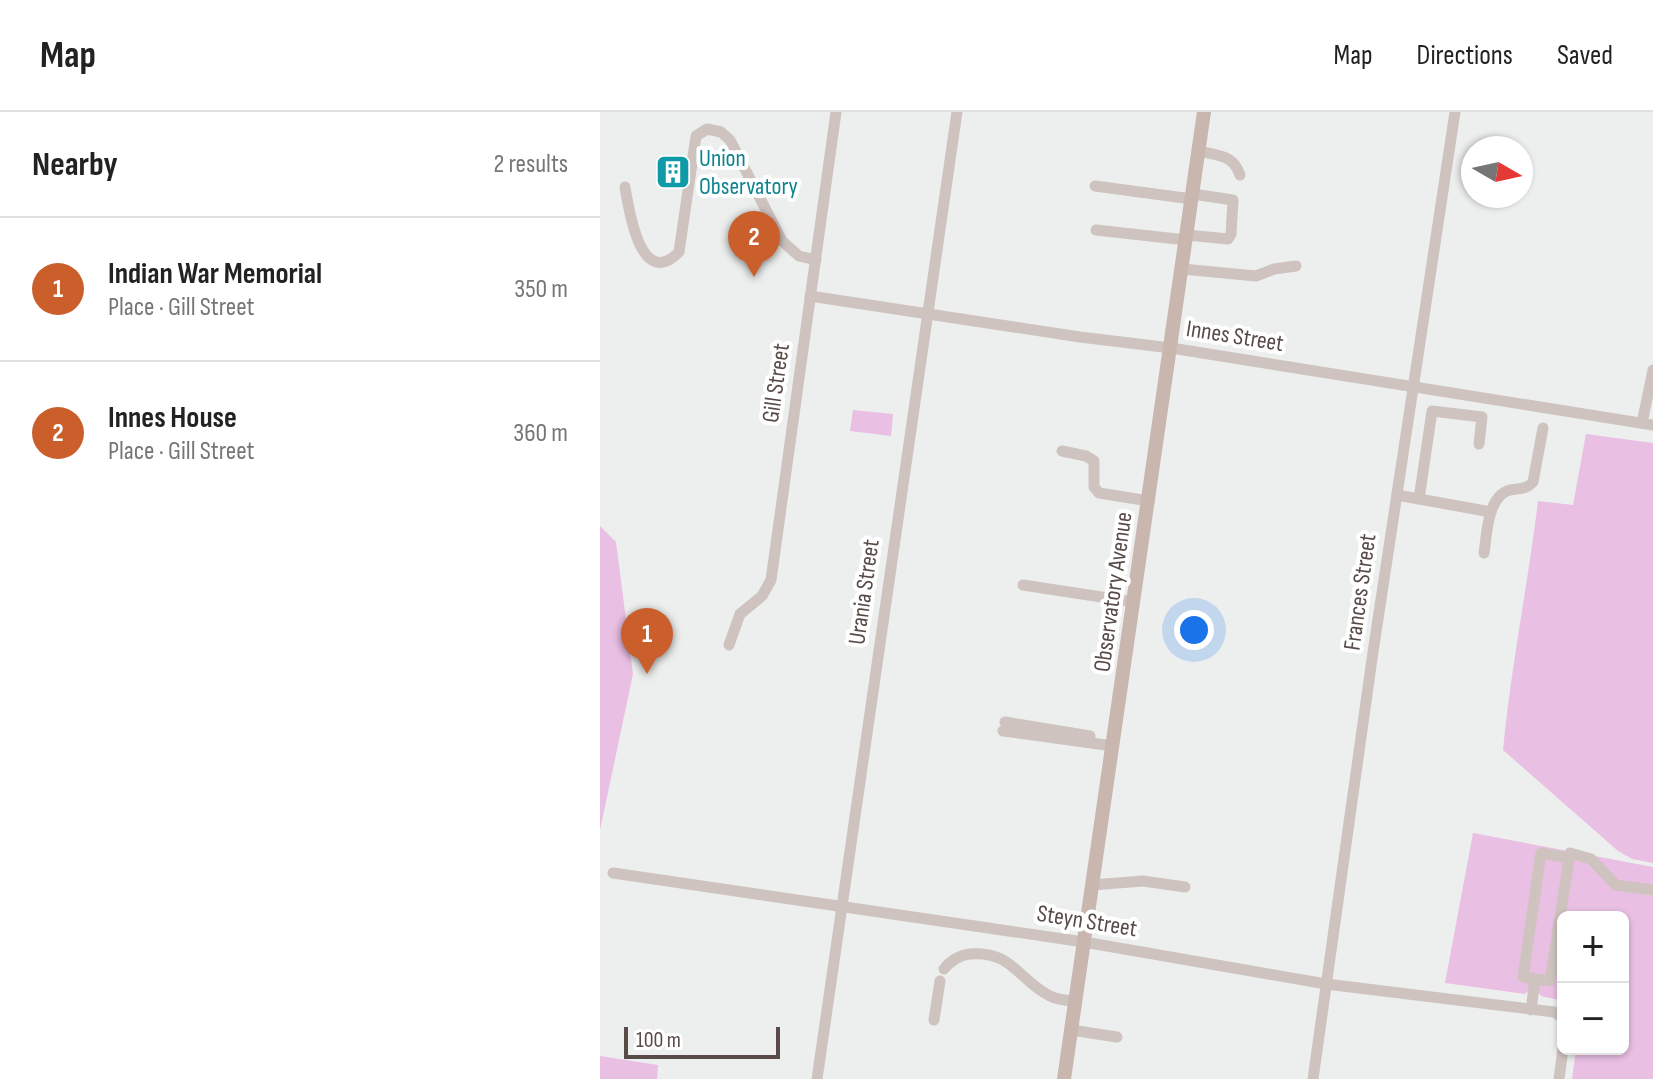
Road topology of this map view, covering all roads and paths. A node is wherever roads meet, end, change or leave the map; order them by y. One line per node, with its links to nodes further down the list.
1 (836, 112): 12 (street, Gill Street)
2 (957, 112): 16 (street, Urania Street)
3 (1204, 112): 5 (main road, Observatory Avenue)
4 (1455, 112): 19 (street, Frances Street)
5 (1199, 151): 6 (street); 9 (main road, Observatory Avenue)
6 (1240, 175)
7 (1095, 186): 9 (street)
8 (625, 187): 12 (street)
9 (1192, 196): 11 (main road, Observatory Avenue); 11 (street)
10 (1096, 230): 11 (street)
11 (1187, 238): 14 (main road, Observatory Avenue)
12 (816, 260): 15 (street, Gill Street)
13 (1296, 266): 14 (street)
14 (1182, 269): 17 (main road, Observatory Avenue)
15 (810, 296): 16 (street, Innes Street); 31 (street, Gill Street)
16 (926, 314): 17 (street, Innes Street); 39 (street, Urania Street)
17 (1171, 348): 19 (street, Innes Street); 26 (main road, Observatory Avenue)
18 (1653, 370): 20 (street)
19 (1413, 386): 20 (street, Innes Street); 24 (street, Frances Street)
20 (1648, 424)
21 (1543, 428): 27 (street)
22 (1479, 444): 25 (street)
23 (1062, 451): 26 (street)
24 (1397, 495): 25 (street); 42 (street, Frances Street)
25 (1419, 499): 27 (street)
26 (1149, 501): 30 (main road, Observatory Avenue)
27 (1491, 512): 28 (street)
28 (1484, 553)
29 (1023, 585): 30 (street)
30 (1134, 602): 33 (main road, Observatory Avenue)
31 (729, 645)
32 (1004, 726): 33 (street)
33 (1114, 743): 36 (main road, Observatory Avenue)
34 (1569, 858): 38 (street); 41 (street); 41 (street)
35 (613, 873): 39 (street, Steyn Street)
36 (1092, 885): 37 (street); 40 (main road, Observatory Avenue)
37 (1185, 887)
38 (1653, 890)
39 (842, 908): 40 (street, Steyn Street); 50 (street, Urania Street)
40 (1084, 942): 42 (street, Steyn Street); 43 (main road, Observatory Avenue)
41 (1535, 979): 44 (street)
42 (1326, 984): 44 (street, Steyn Street); 52 (street, Frances Street)
43 (1074, 1001): 46 (street); 47 (main road, Observatory Avenue)
44 (1531, 1010): 45 (street, Steyn Street)
45 (1557, 1015)
46 (934, 1020)
47 (1071, 1030): 48 (street); 51 (main road, Observatory Avenue)
48 (1117, 1037)
49 (1562, 1055): 53 (street)
50 (817, 1079)
51 (1064, 1079)
52 (1313, 1079)
53 (1559, 1079)

